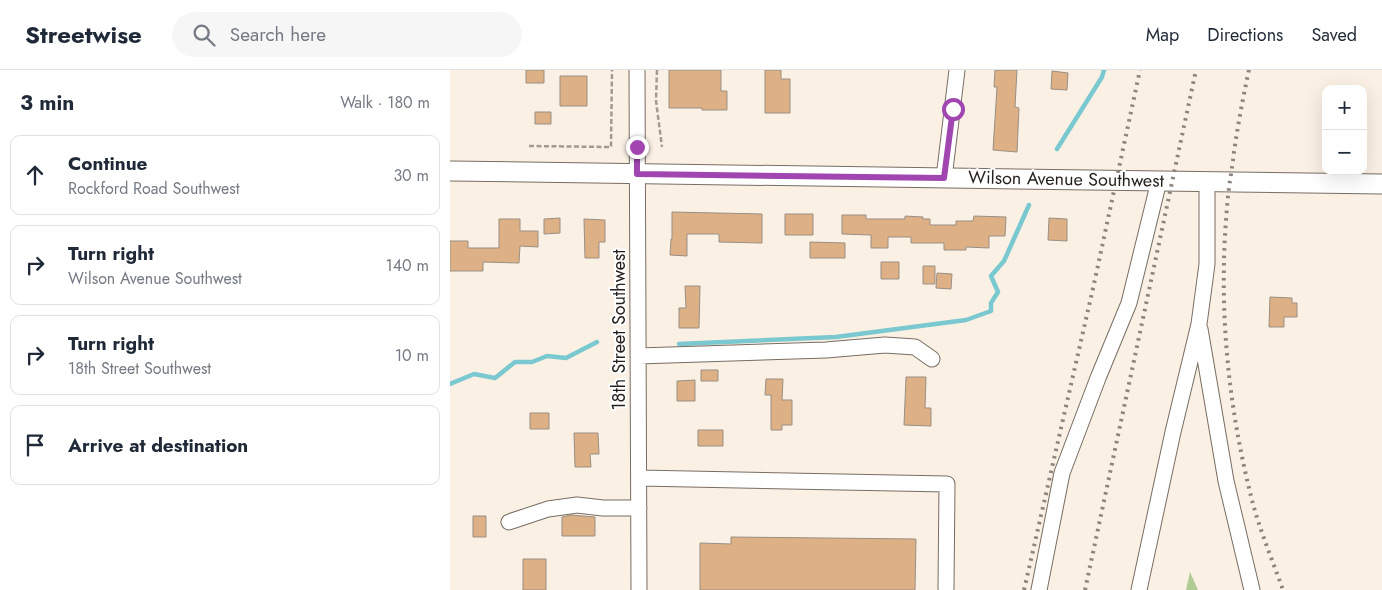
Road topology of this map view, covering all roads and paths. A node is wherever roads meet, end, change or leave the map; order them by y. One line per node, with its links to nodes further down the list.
1 (612, 70): 5 (path)
2 (637, 70): 8 (street, 18th Street Southwest)
3 (657, 70): 6 (path)
4 (957, 70): 9 (street)
5 (529, 146)
6 (662, 147)
7 (450, 172): 8 (main road, Wilson Avenue Southwest)
8 (637, 174): 9 (main road, Wilson Avenue Southwest); 14 (street, 18th Street Southwest)
9 (944, 178): 10 (main road, Wilson Avenue Southwest)
10 (1159, 181): 11 (main road, Wilson Avenue Southwest); 21 (street)
11 (1207, 181): 12 (main road, Wilson Avenue Southwest); 13 (street)
12 (1382, 184)
13 (1199, 324): 22 (street); 23 (street)
14 (638, 356): 15 (street); 16 (street, 18th Street Southwest)
15 (932, 359)
16 (639, 478): 17 (street, 18th Street Southwest); 19 (street)
17 (639, 508): 18 (street); 20 (street, 18th Street Southwest)
18 (509, 522)
19 (946, 588)
20 (640, 590)
21 (1039, 590)
22 (1139, 590)
23 (1252, 590)

